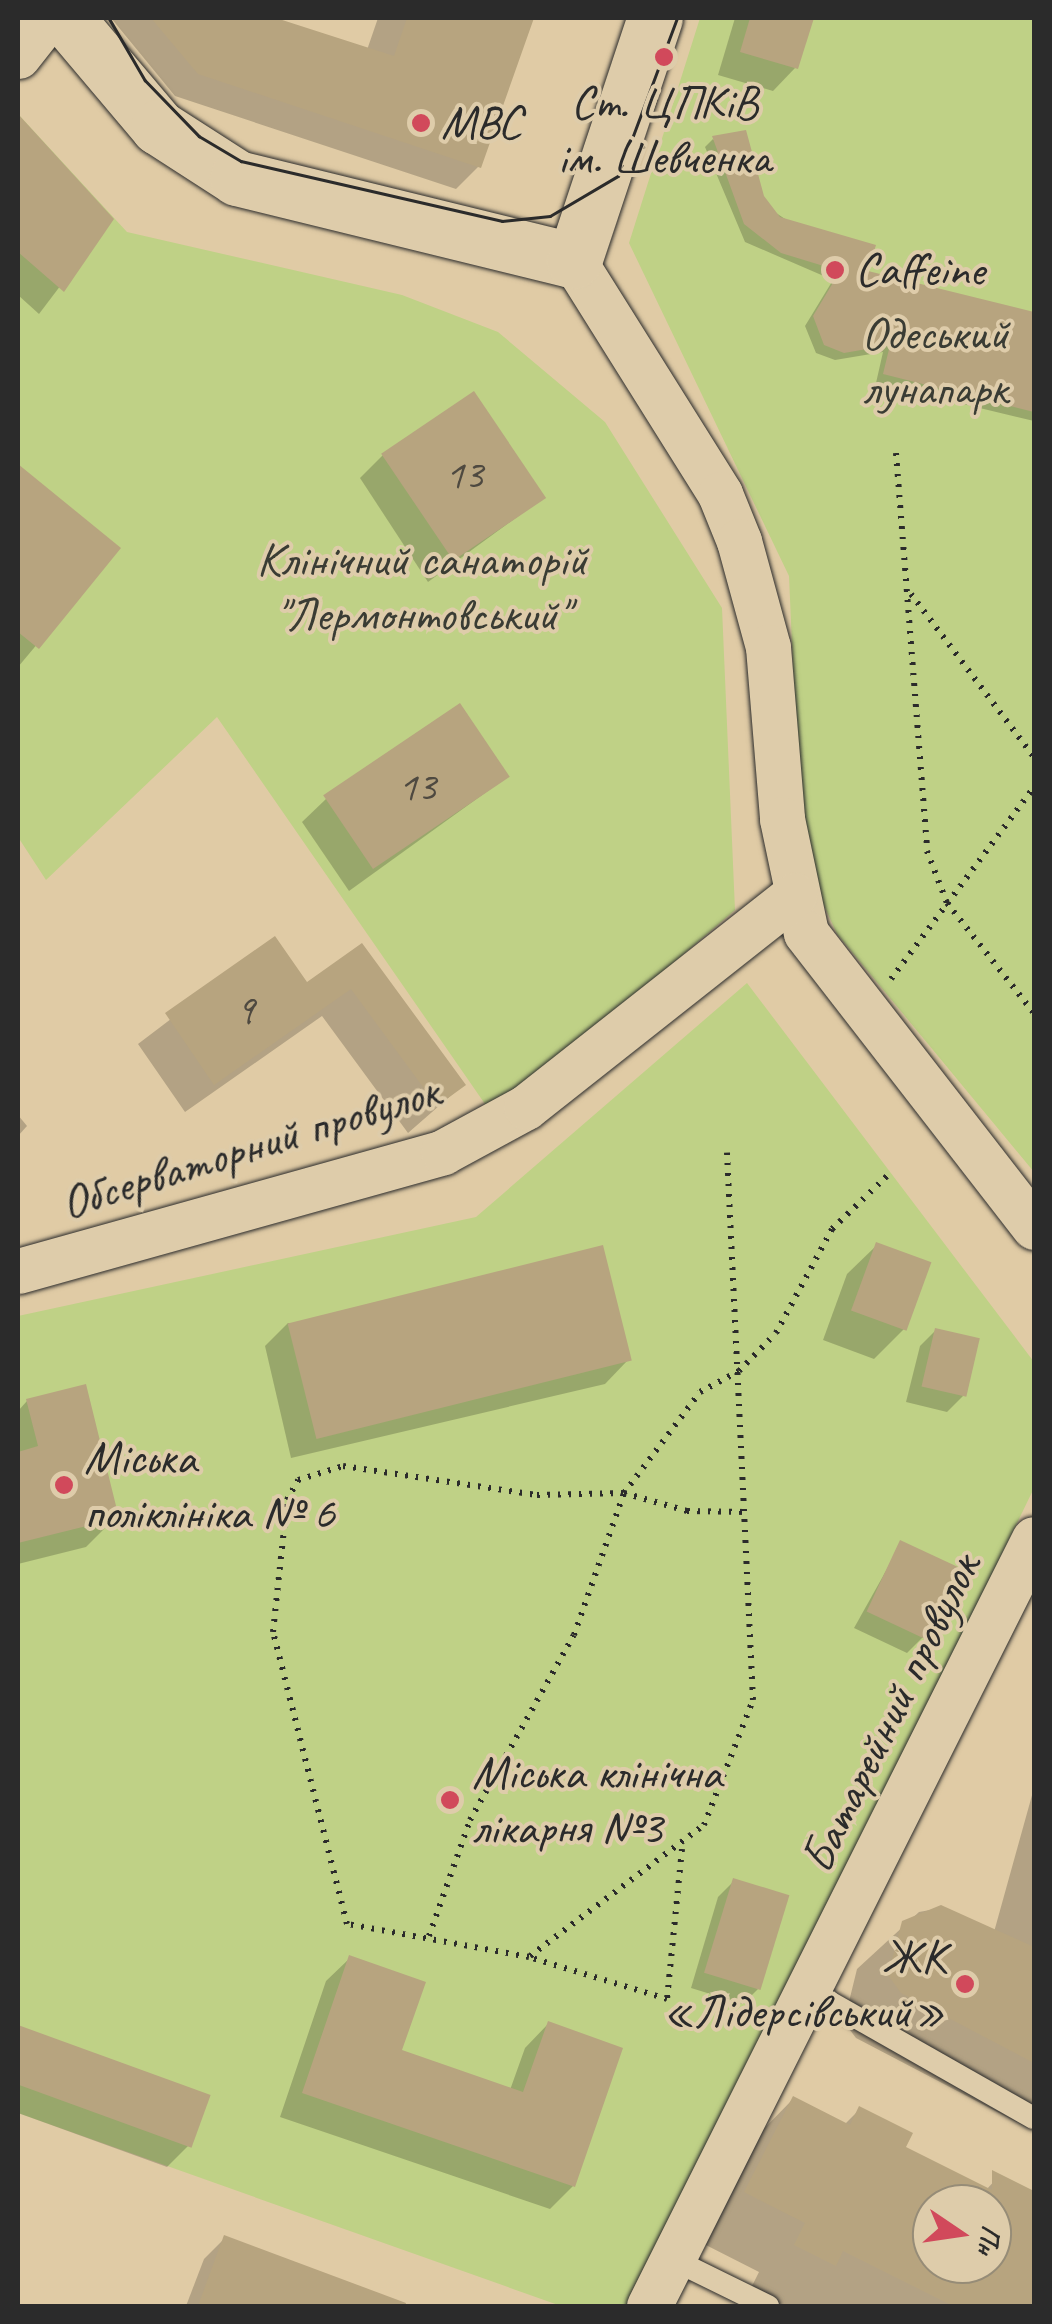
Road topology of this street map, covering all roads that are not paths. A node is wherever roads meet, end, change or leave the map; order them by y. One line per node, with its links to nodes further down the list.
1 (48, 18): 4 (street)
2 (66, 18): 5 (street)
3 (655, 18): 5 (street)
4 (18, 56)
5 (574, 261): 6 (street)
6 (794, 895): 7 (street); 8 (street, Обсерваторний провулок)
7 (1034, 1227)
8 (18, 1271)
9 (1034, 1539): 10 (street, Батарейний провулок)
10 (810, 1991): 11 (lane); 12 (street, Батарейний провулок)
11 (1034, 2118)
12 (672, 2258): 13 (street, Батарейний провулок); 14 (lane)
13 (648, 2306)
14 (768, 2306)

